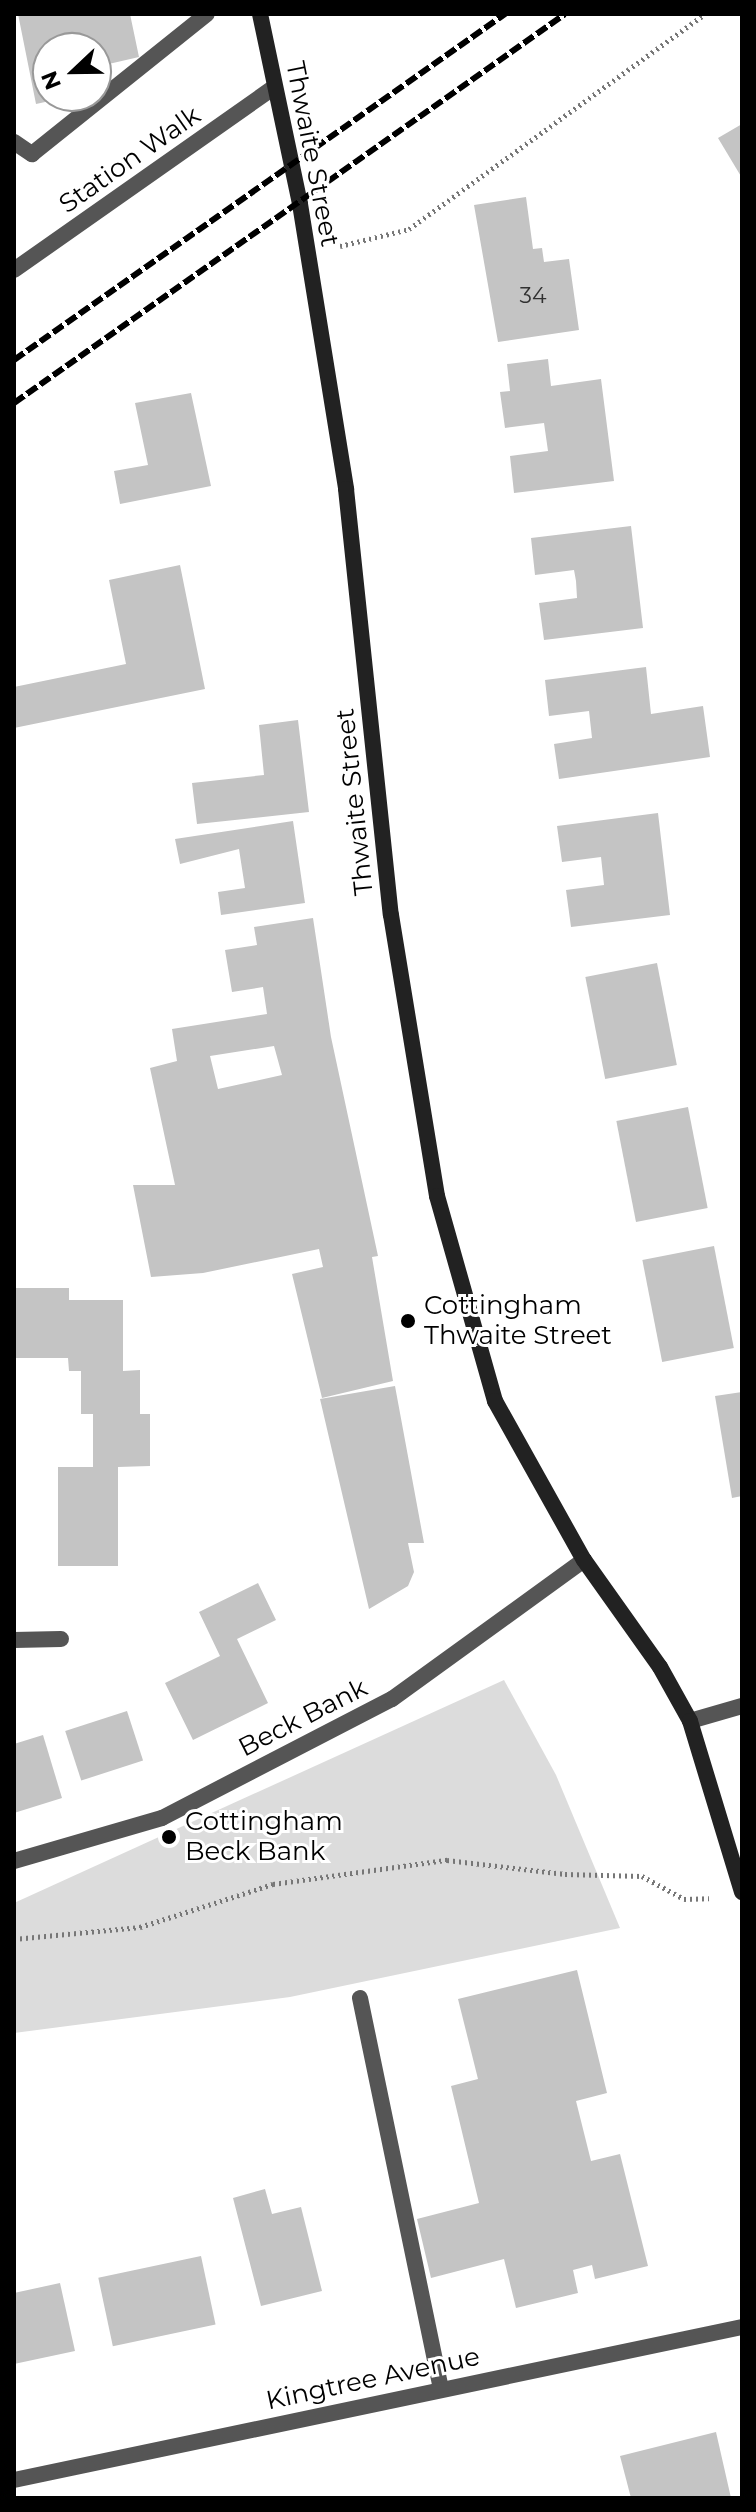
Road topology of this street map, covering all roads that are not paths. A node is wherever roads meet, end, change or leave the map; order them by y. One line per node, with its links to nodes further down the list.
1 (207, 14): 4 (street)
2 (260, 14): 3 (main road, Thwaite Street)
3 (274, 87): 5 (street, Station Walk); 6 (main road, Thwaite Street)
4 (14, 142)
5 (14, 270)
6 (584, 1560): 10 (main road, Thwaite Street); 11 (street, Beck Bank)
7 (61, 1639): 8 (street)
8 (14, 1640)
9 (742, 1706): 10 (street)
10 (690, 1721): 12 (main road, Thwaite Street)
11 (14, 1861)
12 (742, 1892)
13 (360, 1998): 15 (street)
14 (742, 2327): 15 (street, Kingtree Avenue)
15 (441, 2389): 16 (street, Kingtree Avenue)
16 (14, 2480)

